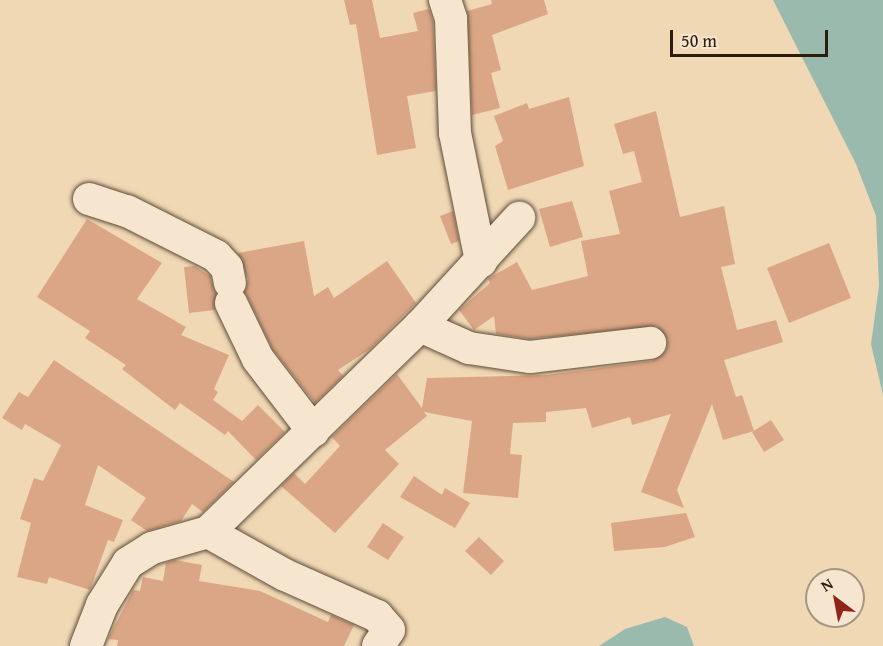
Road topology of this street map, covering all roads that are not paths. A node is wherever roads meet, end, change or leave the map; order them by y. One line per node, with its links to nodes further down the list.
1 (445, 0): 4 (street)
2 (89, 199): 7 (street)
3 (519, 218): 4 (street)
4 (481, 261): 5 (street)
5 (420, 326): 6 (street); 7 (street)
6 (650, 343)
7 (313, 431): 8 (street)
8 (208, 532): 9 (street); 10 (street)
9 (87, 646)
10 (378, 646)

